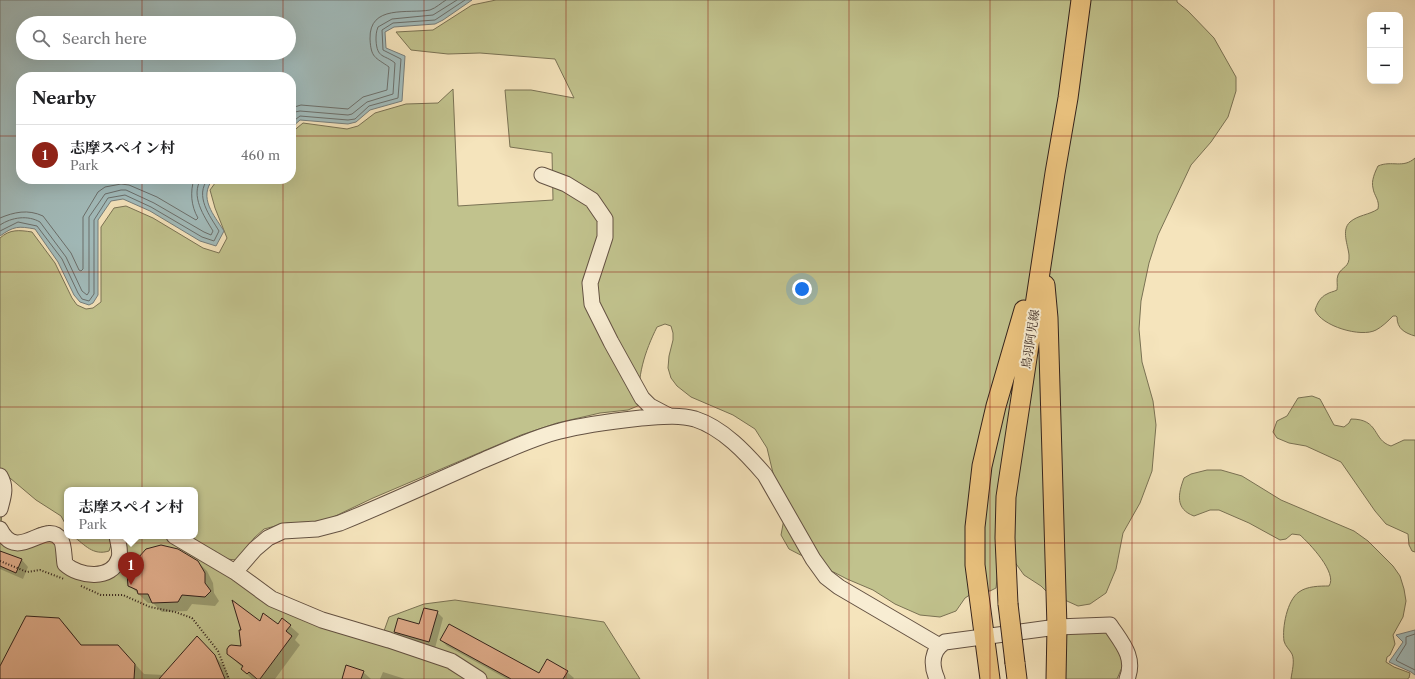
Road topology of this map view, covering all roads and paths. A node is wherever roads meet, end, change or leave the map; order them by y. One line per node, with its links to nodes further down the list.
1 (1081, 0): 3 (main road, 鳥羽阿児線)
2 (542, 175): 4 (street)
3 (1043, 252): 14 (main road); 15 (main road); 17 (main road, 鳥羽阿児線, bridge)
4 (670, 416): 11 (street); 16 (street)
5 (0, 476): 6 (street)
6 (0, 509)
7 (0, 529): 8 (street)
8 (118, 539)
9 (179, 539): 11 (street)
10 (0, 561): 12 (path)
11 (235, 572): 19 (street)
12 (67, 581)
13 (81, 586): 18 (path)
14 (1057, 627): 15 (street); 22 (main road); 23 (street)
15 (983, 636): 16 (street); 21 (main road)
16 (938, 645): 20 (street)
17 (1016, 671)
18 (229, 679)
19 (479, 679)
20 (937, 679)
21 (990, 679)
22 (1056, 679)
23 (1127, 679)

